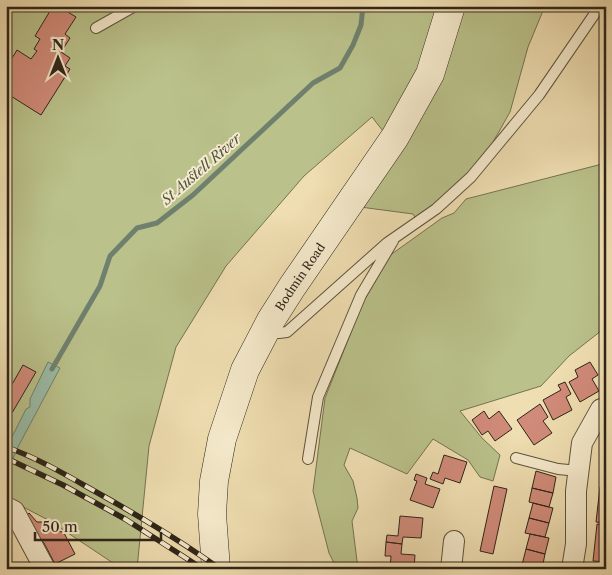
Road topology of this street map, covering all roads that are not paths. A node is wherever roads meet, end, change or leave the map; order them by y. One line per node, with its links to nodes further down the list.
1 (135, 6): 4 (lane)
2 (451, 6): 6 (main road, Bodmin Road)
3 (600, 6): 5 (lane)
4 (96, 28)
5 (396, 237): 6 (lane); 9 (lane)
6 (267, 327): 14 (main road, Bodmin Road)
7 (601, 409): 10 (street)
8 (516, 458): 10 (lane)
9 (308, 459)
10 (579, 471): 16 (street)
11 (6, 507): 13 (street)
12 (454, 541): 15 (street)
13 (46, 569)
14 (216, 569)
15 (451, 569)
16 (572, 569)

